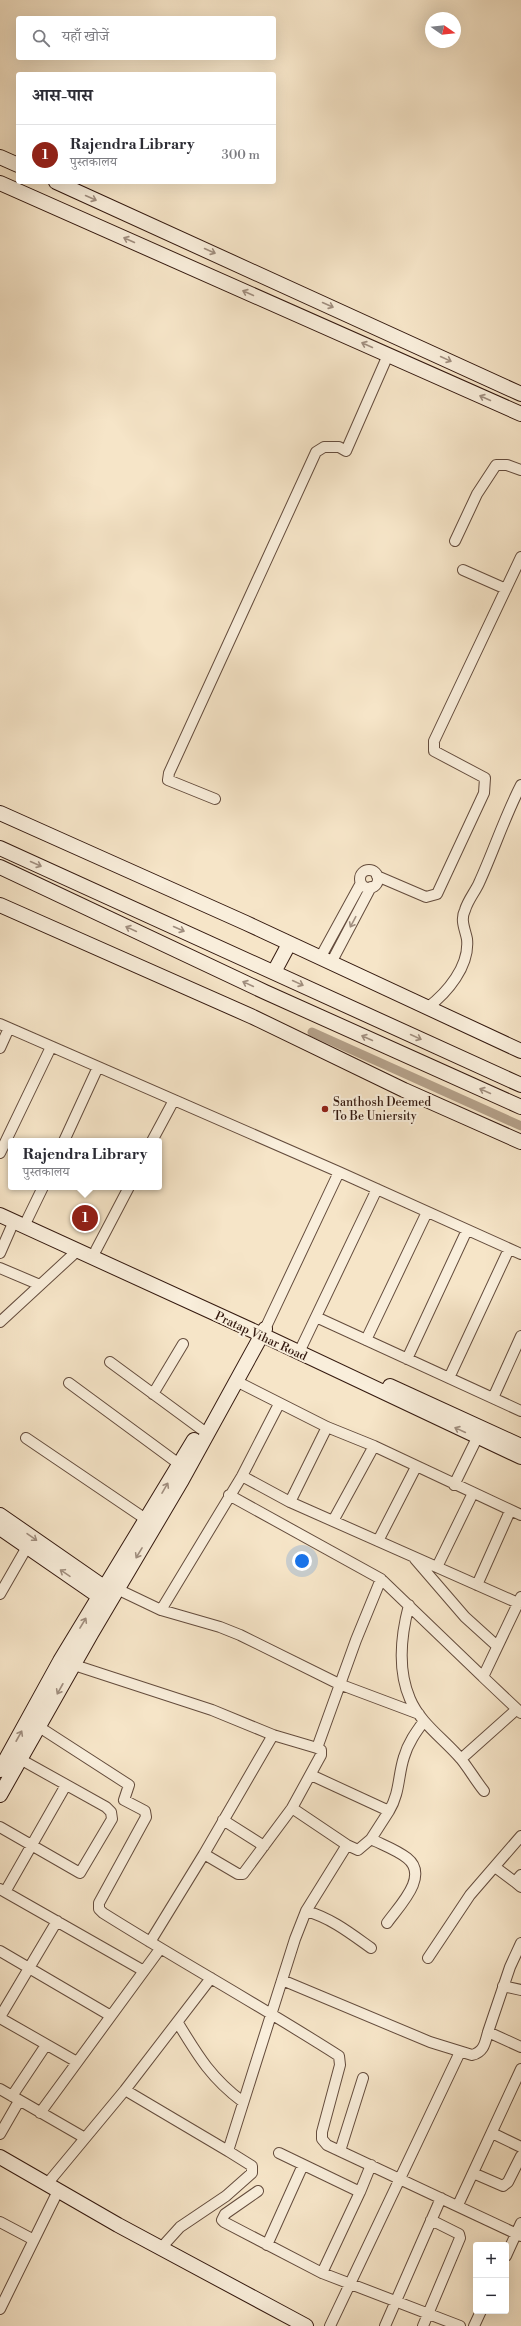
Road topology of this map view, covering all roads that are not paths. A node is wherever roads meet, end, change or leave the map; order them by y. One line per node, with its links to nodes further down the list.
1 (0, 157): 2 (street)
2 (16, 164)
3 (0, 183): 5 (street, one-way to 3)
4 (60, 184): 6 (street, one-way to 6)
5 (388, 355): 7 (street, one-way to 5); 14 (street)
6 (521, 394)
7 (521, 414)
8 (521, 470): 9 (street)
9 (455, 541)
10 (521, 557): 12 (street)
11 (463, 570): 12 (street)
12 (506, 589): 18 (street)
13 (521, 785): 25 (street)
14 (215, 799)
15 (0, 813): 22 (street)
16 (0, 848): 24 (street, one-way to 24)
17 (0, 867): 33 (street, one-way to 17)
18 (377, 876): 19 (street); 20 (street)
19 (361, 884): 20 (street); 23 (street)
20 (372, 887): 23 (street, one-way to 23)
21 (0, 905): 36 (street)
22 (289, 944): 23 (street); 24 (street)
23 (325, 961): 25 (street)
24 (274, 972): 31 (street, one-way to 31)
25 (428, 1008): 29 (street)
26 (4, 1026): 27 (street); 28 (street)
27 (51, 1047): 30 (street); 37 (street)
28 (0, 1048)
29 (521, 1052)
30 (98, 1067): 32 (street); 34 (street)
31 (521, 1085)
32 (174, 1100): 35 (street); 38 (street)
33 (521, 1107)
34 (65, 1138)
35 (154, 1138)
36 (521, 1142)
37 (0, 1153)
38 (338, 1172): 39 (street); 57 (street)
39 (377, 1189): 43 (street); 55 (street)
40 (41, 1190): 45 (street)
41 (127, 1190): 48 (street)
42 (0, 1208): 45 (street, Pratap Vihar Road)
43 (427, 1212): 46 (street); 59 (street)
44 (0, 1215): 45 (street, Pratap Vihar Road)
45 (21, 1221): 48 (street, Pratap Vihar Road); 49 (street, Pratap Vihar Road); 50 (street)
46 (467, 1230): 47 (street); 62 (street)
47 (509, 1249): 51 (street); 64 (street)
48 (96, 1250): 54 (street, Pratap Vihar Road)
49 (77, 1251): 53 (street); 54 (street, Pratap Vihar Road)
50 (0, 1253)
51 (521, 1254)
52 (0, 1268): 53 (street)
53 (40, 1285): 56 (street)
54 (163, 1286): 57 (street, Pratap Vihar Road)
55 (316, 1317): 59 (street); 61 (street)
56 (0, 1322)
57 (258, 1330): 61 (street, Pratap Vihar Road); 65 (street); 72 (street); 74 (street, Pratap Vihar Road, one-way to 57)
58 (521, 1336): 68 (street)
59 (366, 1340): 62 (street)
60 (183, 1344): 67 (street)
61 (302, 1346): 76 (street, Pratap Vihar Road)
62 (407, 1359): 64 (street)
63 (110, 1362): 67 (street)
64 (449, 1378): 68 (street)
65 (236, 1381): 69 (street); 98 (street, one-way to 98)
66 (69, 1383): 78 (street)
67 (154, 1394): 72 (street)
68 (493, 1398): 70 (street)
69 (279, 1404): 71 (street); 80 (street)
70 (521, 1411)
71 (327, 1427): 75 (street); 84 (street)
72 (201, 1429): 78 (street)
73 (26, 1438): 88 (street)
74 (477, 1438): 77 (street, Pratap Vihar Road); 81 (street)
75 (374, 1446): 79 (street); 89 (street)
76 (521, 1446)
77 (521, 1457)
78 (179, 1464): 88 (street, one-way to 78)
79 (416, 1466): 81 (street); 91 (street)
80 (242, 1476): 83 (street); 84 (street)
81 (454, 1485): 82 (street)
82 (473, 1493): 85 (street); 94 (street)
83 (229, 1495): 95 (street); 101 (street)
84 (290, 1502): 89 (street)
85 (510, 1511): 87 (street); 96 (street)
86 (0, 1515): 98 (street, one-way to 98)
87 (521, 1516)
88 (147, 1520): 98 (street)
89 (333, 1521): 91 (street)
90 (0, 1528): 92 (street)
91 (378, 1541): 93 (street)
92 (27, 1548): 97 (street); 98 (street, one-way to 92)
93 (414, 1557): 94 (street); 102 (street)
94 (437, 1567): 96 (street)
95 (381, 1579): 100 (street); 105 (street)
96 (477, 1585): 99 (street)
97 (0, 1594)
98 (109, 1594): 101 (street); 103 (street)
99 (519, 1600): 102 (street)
100 (409, 1606): 104 (street); 107 (street)
101 (161, 1610): 105 (street)
102 (497, 1646): 104 (street)
103 (67, 1663): 108 (street); 109 (street)
104 (483, 1678): 106 (street)
105 (339, 1684): 107 (street); 110 (street)
106 (520, 1710): 112 (street)
107 (421, 1718): 112 (street); 119 (street)
108 (34, 1723): 111 (street); 113 (street, one-way to 108); 134 (street)
109 (273, 1735): 110 (street); 120 (street)
110 (317, 1748): 114 (street)
111 (20, 1759): 115 (street); 117 (street)
112 (461, 1760): 116 (street)
113 (0, 1770)
114 (312, 1775): 118 (street); 119 (street)
115 (66, 1786): 125 (street); 125 (street)
116 (484, 1792)
117 (0, 1795)
118 (292, 1808): 124 (street); 126 (street)
119 (389, 1811): 123 (street)
120 (224, 1820): 126 (street); 127 (street)
121 (0, 1827): 125 (street)
122 (521, 1836): 128 (street)
123 (371, 1839): 124 (street); 133 (street)
124 (347, 1845): 131 (street)
125 (32, 1846): 130 (street)
126 (264, 1846): 127 (street)
127 (204, 1854): 134 (street)
128 (495, 1867): 129 (street); 139 (street)
129 (519, 1882)
130 (3, 1891): 132 (street)
131 (306, 1911): 136 (street); 143 (street)
132 (57, 1921): 140 (street); 141 (street)
133 (387, 1923)
134 (150, 1942): 137 (street)
135 (521, 1943): 144 (street)
136 (371, 1948)
137 (160, 1949): 141 (street); 142 (street)
138 (0, 1951): 140 (street)
139 (428, 1958)
140 (29, 1968): 147 (street); 148 (street)
141 (144, 1971): 147 (street)
142 (211, 1978): 146 (street); 149 (street)
143 (282, 1980): 146 (street); 153 (street)
144 (503, 1986): 145 (street); 150 (street)
145 (521, 1990)
146 (271, 2012): 160 (street); 167 (street)
147 (111, 2016): 154 (street)
148 (0, 2017): 151 (street)
149 (178, 2023): 158 (street); 160 (street)
150 (488, 2032): 152 (street); 153 (street)
151 (46, 2045): 154 (street); 159 (street)
152 (520, 2045)
153 (460, 2052): 174 (street)
154 (77, 2062): 161 (street)
155 (521, 2070): 162 (street)
156 (363, 2078): 167 (street)
157 (0, 2089): 159 (street)
158 (125, 2090): 164 (street); 166 (street)
159 (16, 2099): 161 (street); 163 (street)
160 (243, 2102): 166 (street)
161 (40, 2113): 164 (street)
162 (492, 2133): 165 (street); 173 (street)
163 (0, 2134)
164 (85, 2138): 175 (street)
165 (521, 2147)
166 (228, 2151): 186 (street)
167 (340, 2151): 172 (street)
168 (279, 2153): 171 (street)
169 (521, 2156): 173 (street)
170 (0, 2157): 175 (street)
171 (303, 2165): 177 (street); 185 (street)
172 (371, 2165): 174 (street); 177 (street)
173 (473, 2173): 179 (street)
174 (400, 2179): 178 (street); 189 (street)
175 (52, 2187): 184 (street); 186 (street)
176 (258, 2191): 185 (street)
177 (360, 2192): 188 (street)
178 (441, 2198): 179 (street); 180 (street)
179 (458, 2206): 183 (street)
180 (431, 2220): 190 (street); 192 (street)
181 (0, 2222): 184 (street)
182 (521, 2224): 183 (street)
183 (519, 2235): 187 (street)
184 (34, 2240): 191 (street)
185 (267, 2245): 188 (street)
186 (161, 2248): 195 (street)
187 (509, 2251)
188 (322, 2273): 189 (street)
189 (350, 2284): 190 (street); 196 (street)
190 (396, 2301): 192 (street); 197 (street)
191 (0, 2309)
192 (427, 2313): 194 (street); 198 (street)
193 (479, 2314): 199 (street)
194 (456, 2325)
195 (306, 2326)
196 (330, 2326)
197 (385, 2326)
198 (423, 2326)
199 (474, 2326)

